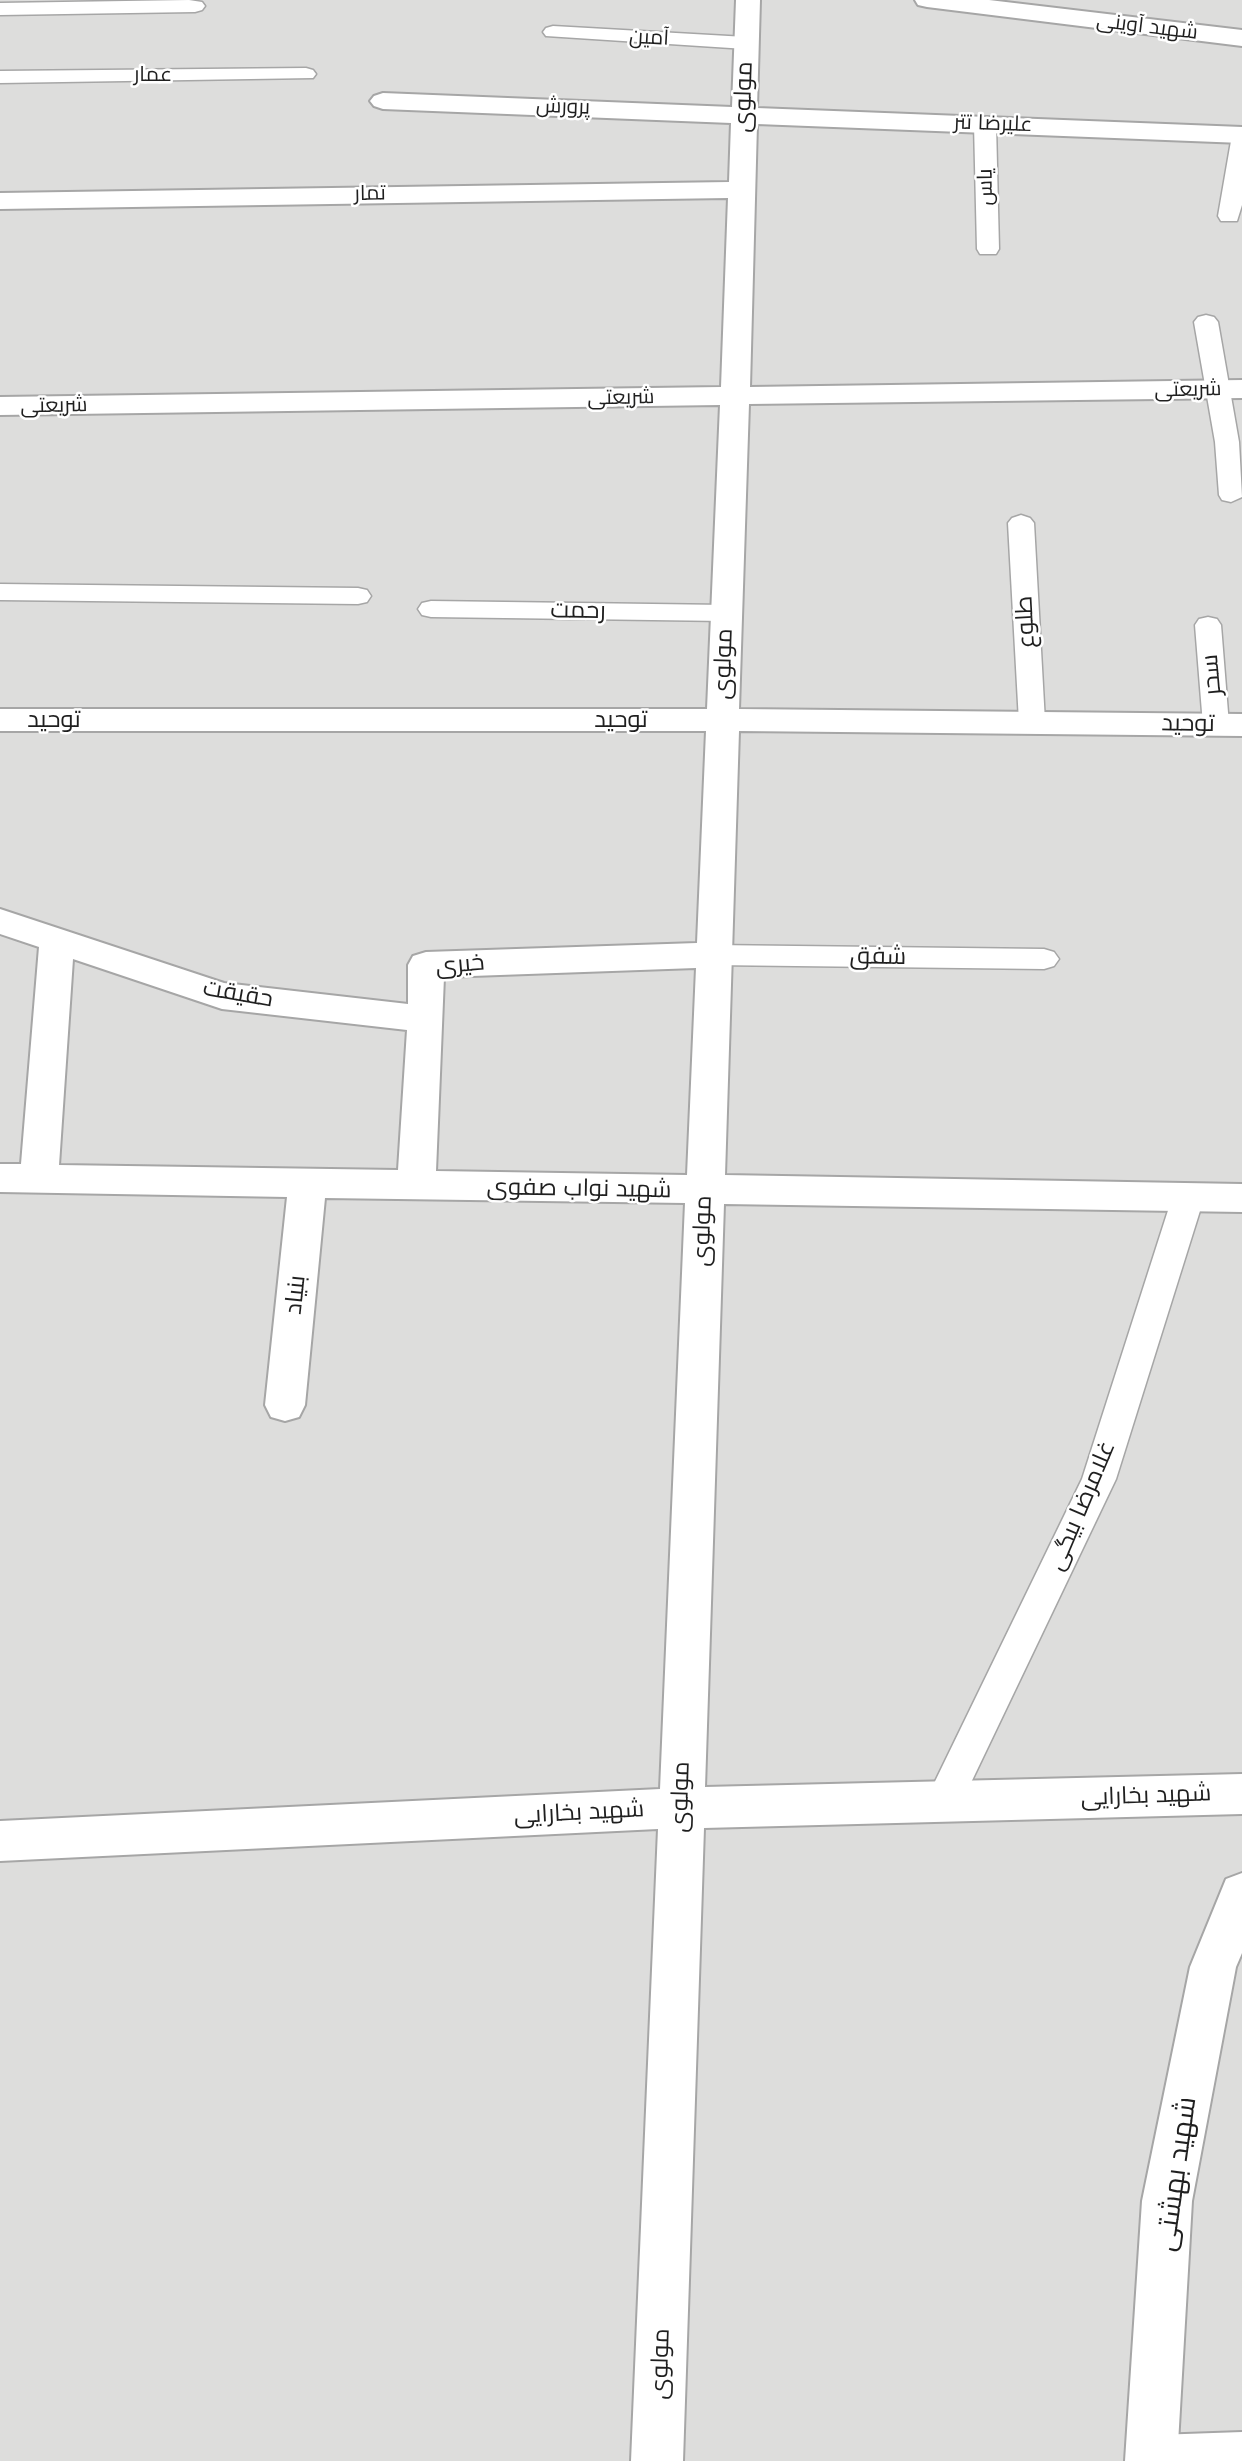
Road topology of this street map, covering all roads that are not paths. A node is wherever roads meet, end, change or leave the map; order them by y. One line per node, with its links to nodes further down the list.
1 (748, 0): 8 (street, مولوی)
2 (927, 0): 4 (street, شهید آوینی)
3 (195, 6): 5 (lane)
4 (1020, 6): 7 (street, شهید آوینی)
5 (0, 9)
6 (553, 32): 8 (lane, آمین)
7 (1242, 38)
8 (746, 43): 12 (street, مولوی)
9 (306, 74): 10 (lane, عمار)
10 (0, 76)
11 (383, 101): 12 (street, پرورش)
12 (743, 114): 13 (street, علیرضا تتر); 16 (street, مولوی)
13 (985, 124): 14 (street, علیرضا تتر); 19 (lane, یاس)
14 (1242, 135)
15 (1242, 141): 18 (lane)
16 (741, 190): 17 (street, تمار); 22 (street, مولوی)
17 (0, 201)
18 (1229, 216)
19 (988, 249)
20 (1206, 322): 21 (lane)
21 (1229, 389): 22 (street, شریعتی); 24 (lane)
22 (736, 396): 23 (street, شریعتی); 29 (street, مولوی)
23 (0, 406)
24 (1231, 495)
25 (1021, 523): 33 (lane, طلوع)
26 (0, 592): 27 (lane)
27 (358, 596)
28 (431, 609): 29 (lane, رحمت)
29 (726, 613): 32 (street, مولوی)
30 (1208, 625): 34 (lane, سحر)
31 (0, 720): 32 (street, توحید)
32 (721, 720): 33 (street, توحید); 37 (street, مولوی)
33 (1032, 722): 34 (street, توحید)
34 (1229, 725)
35 (0, 920): 36 (street, حقیقت)
36 (57, 940): 39 (street, حقیقت); 41 (street)
37 (713, 955): 38 (lane, شفق); 39 (street, خیری); 44 (street, مولوی)
38 (1044, 959)
39 (426, 1019): 43 (street, خیری)
40 (0, 1178): 41 (street, شهید نواب صفوی)
41 (39, 1179): 42 (street, شهید نواب صفوی)
42 (307, 1184): 43 (street, شهید نواب صفوی); 47 (street, بنیاد)
43 (416, 1186): 44 (street, شهید نواب صفوی)
44 (704, 1191): 45 (street, شهید نواب صفوی); 50 (street, مولوی)
45 (1188, 1198): 46 (street, شهید نواب صفوی); 49 (lane, غلامرضا بیگی)
46 (1242, 1198)
47 (285, 1405)
48 (1242, 1794): 49 (street, شهید بخارایی)
49 (943, 1802): 50 (street, شهید بخارایی)
50 (681, 1808): 51 (street, شهید بخارایی); 54 (street, مولوی)
51 (0, 1841)
52 (1242, 1894): 55 (street, شهید بهشتی)
53 (1242, 2458): 55 (street)
54 (657, 2461)
55 (1153, 2461)

